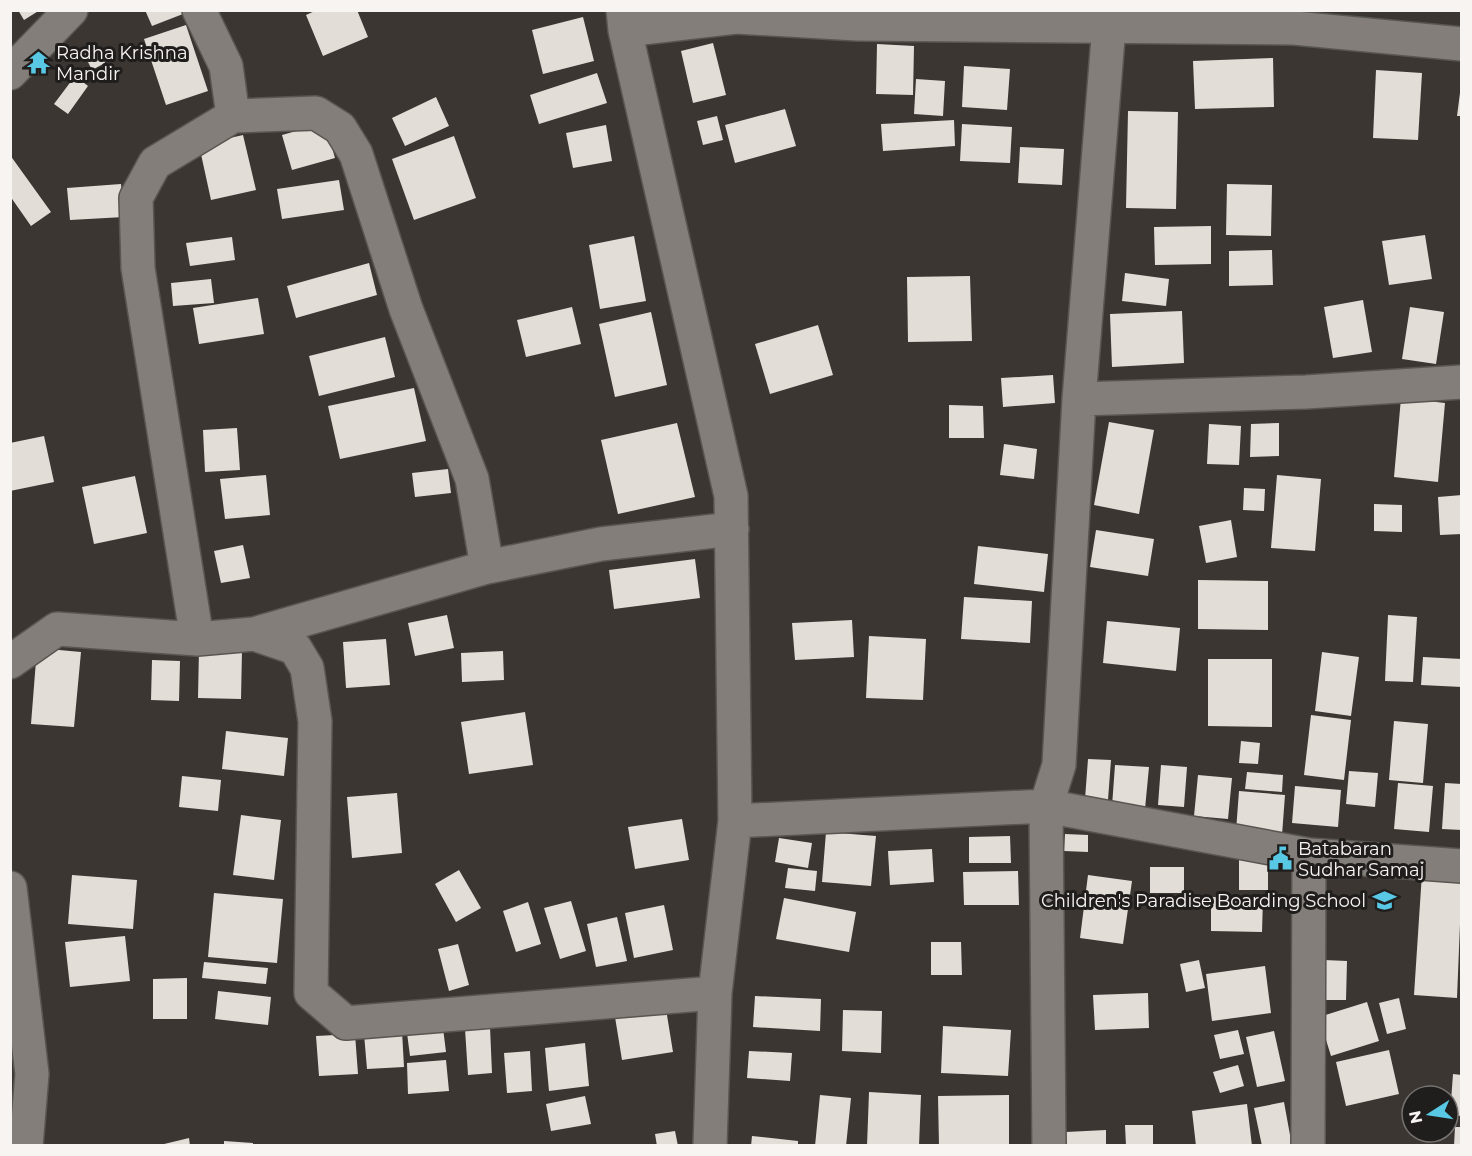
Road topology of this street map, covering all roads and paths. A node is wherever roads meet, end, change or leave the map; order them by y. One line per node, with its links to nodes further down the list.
1 (71, 10): 8 (street)
2 (199, 10): 9 (street)
3 (858, 17): 5 (street); 6 (street)
4 (1296, 19): 6 (street); 7 (street)
5 (624, 20): 12 (street)
6 (1109, 26): 11 (street)
7 (1461, 44)
8 (10, 73)
9 (233, 116): 13 (street); 15 (street)
10 (1461, 382): 11 (street)
11 (1080, 399): 17 (street)
12 (732, 529): 13 (street); 18 (street)
13 (487, 567): 14 (street)
14 (255, 634): 15 (street); 22 (street)
15 (197, 639): 16 (street)
16 (10, 662)
17 (1046, 806): 18 (street); 19 (street); 25 (street)
18 (735, 821): 22 (street)
19 (1308, 855): 20 (street); 26 (street)
20 (1461, 866)
21 (10, 888): 23 (street)
22 (716, 993): 24 (street)
23 (26, 1146)
24 (710, 1146)
25 (1049, 1146)
26 (1308, 1146)

